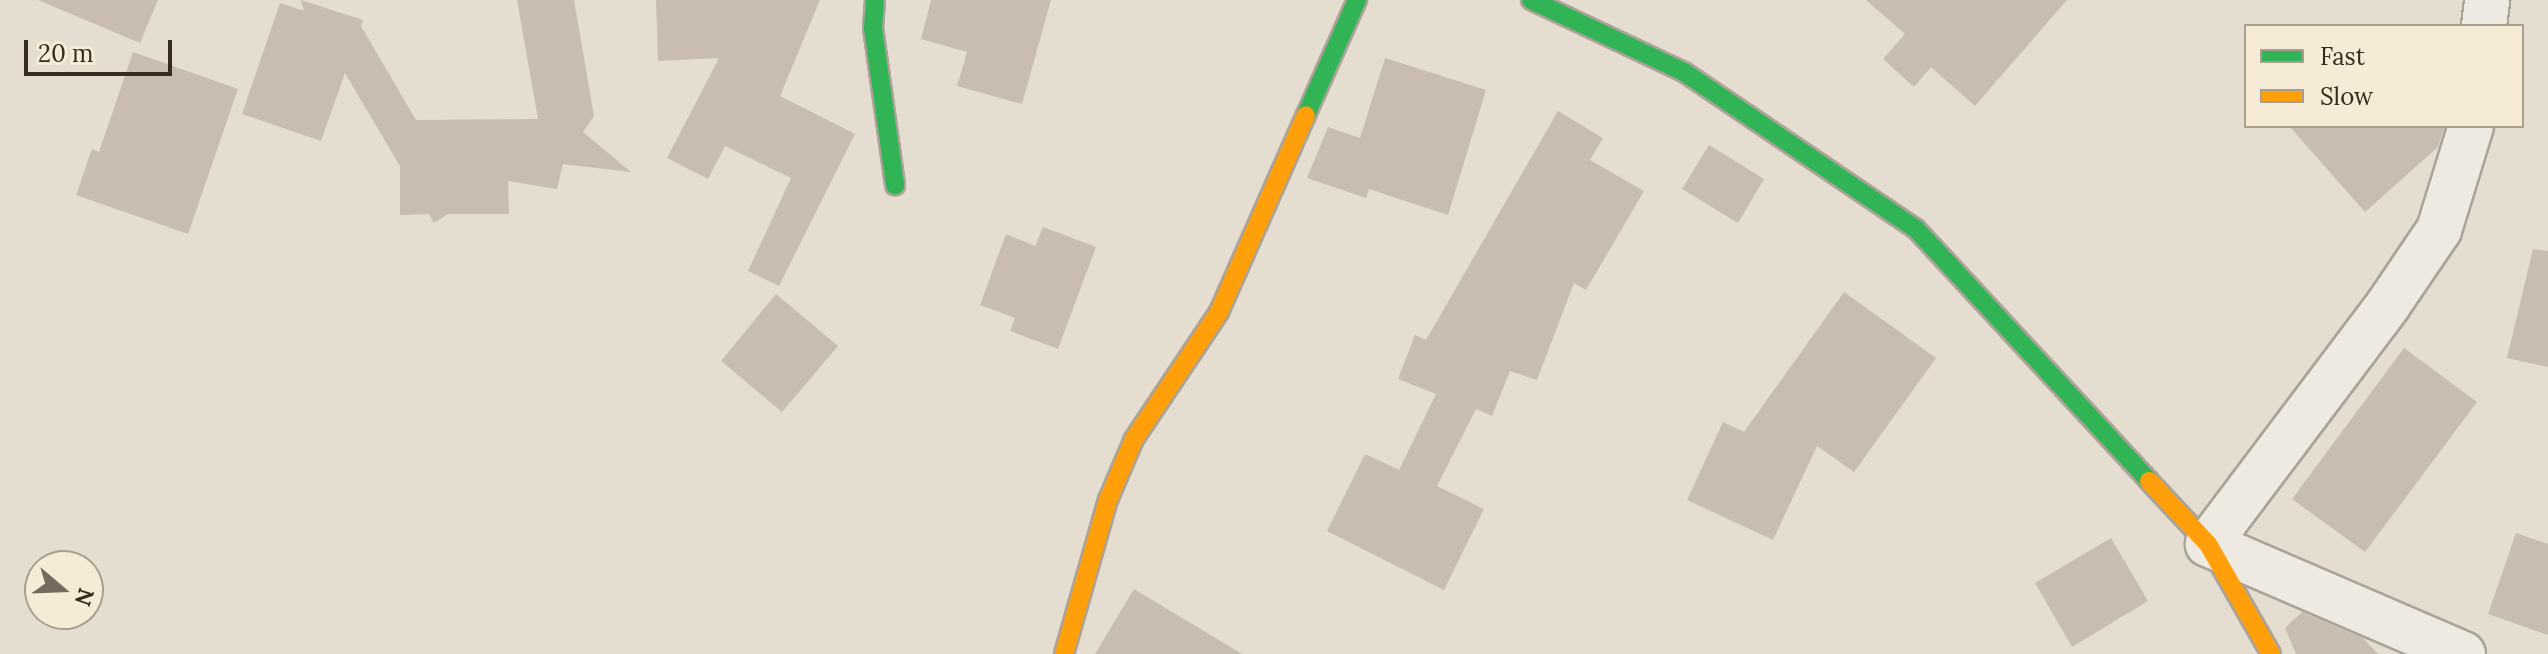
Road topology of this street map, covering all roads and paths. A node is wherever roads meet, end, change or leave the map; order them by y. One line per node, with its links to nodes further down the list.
1 (875, 0): 7 (street)
2 (1357, 0): 9 (street)
3 (1531, 0): 8 (street)
4 (2487, 0): 5 (street)
5 (2484, 24)
6 (2470, 128): 8 (street)
7 (895, 185)
8 (2208, 544): 10 (street); 11 (street)
9 (1064, 654)
10 (2271, 654)
11 (2463, 654)

